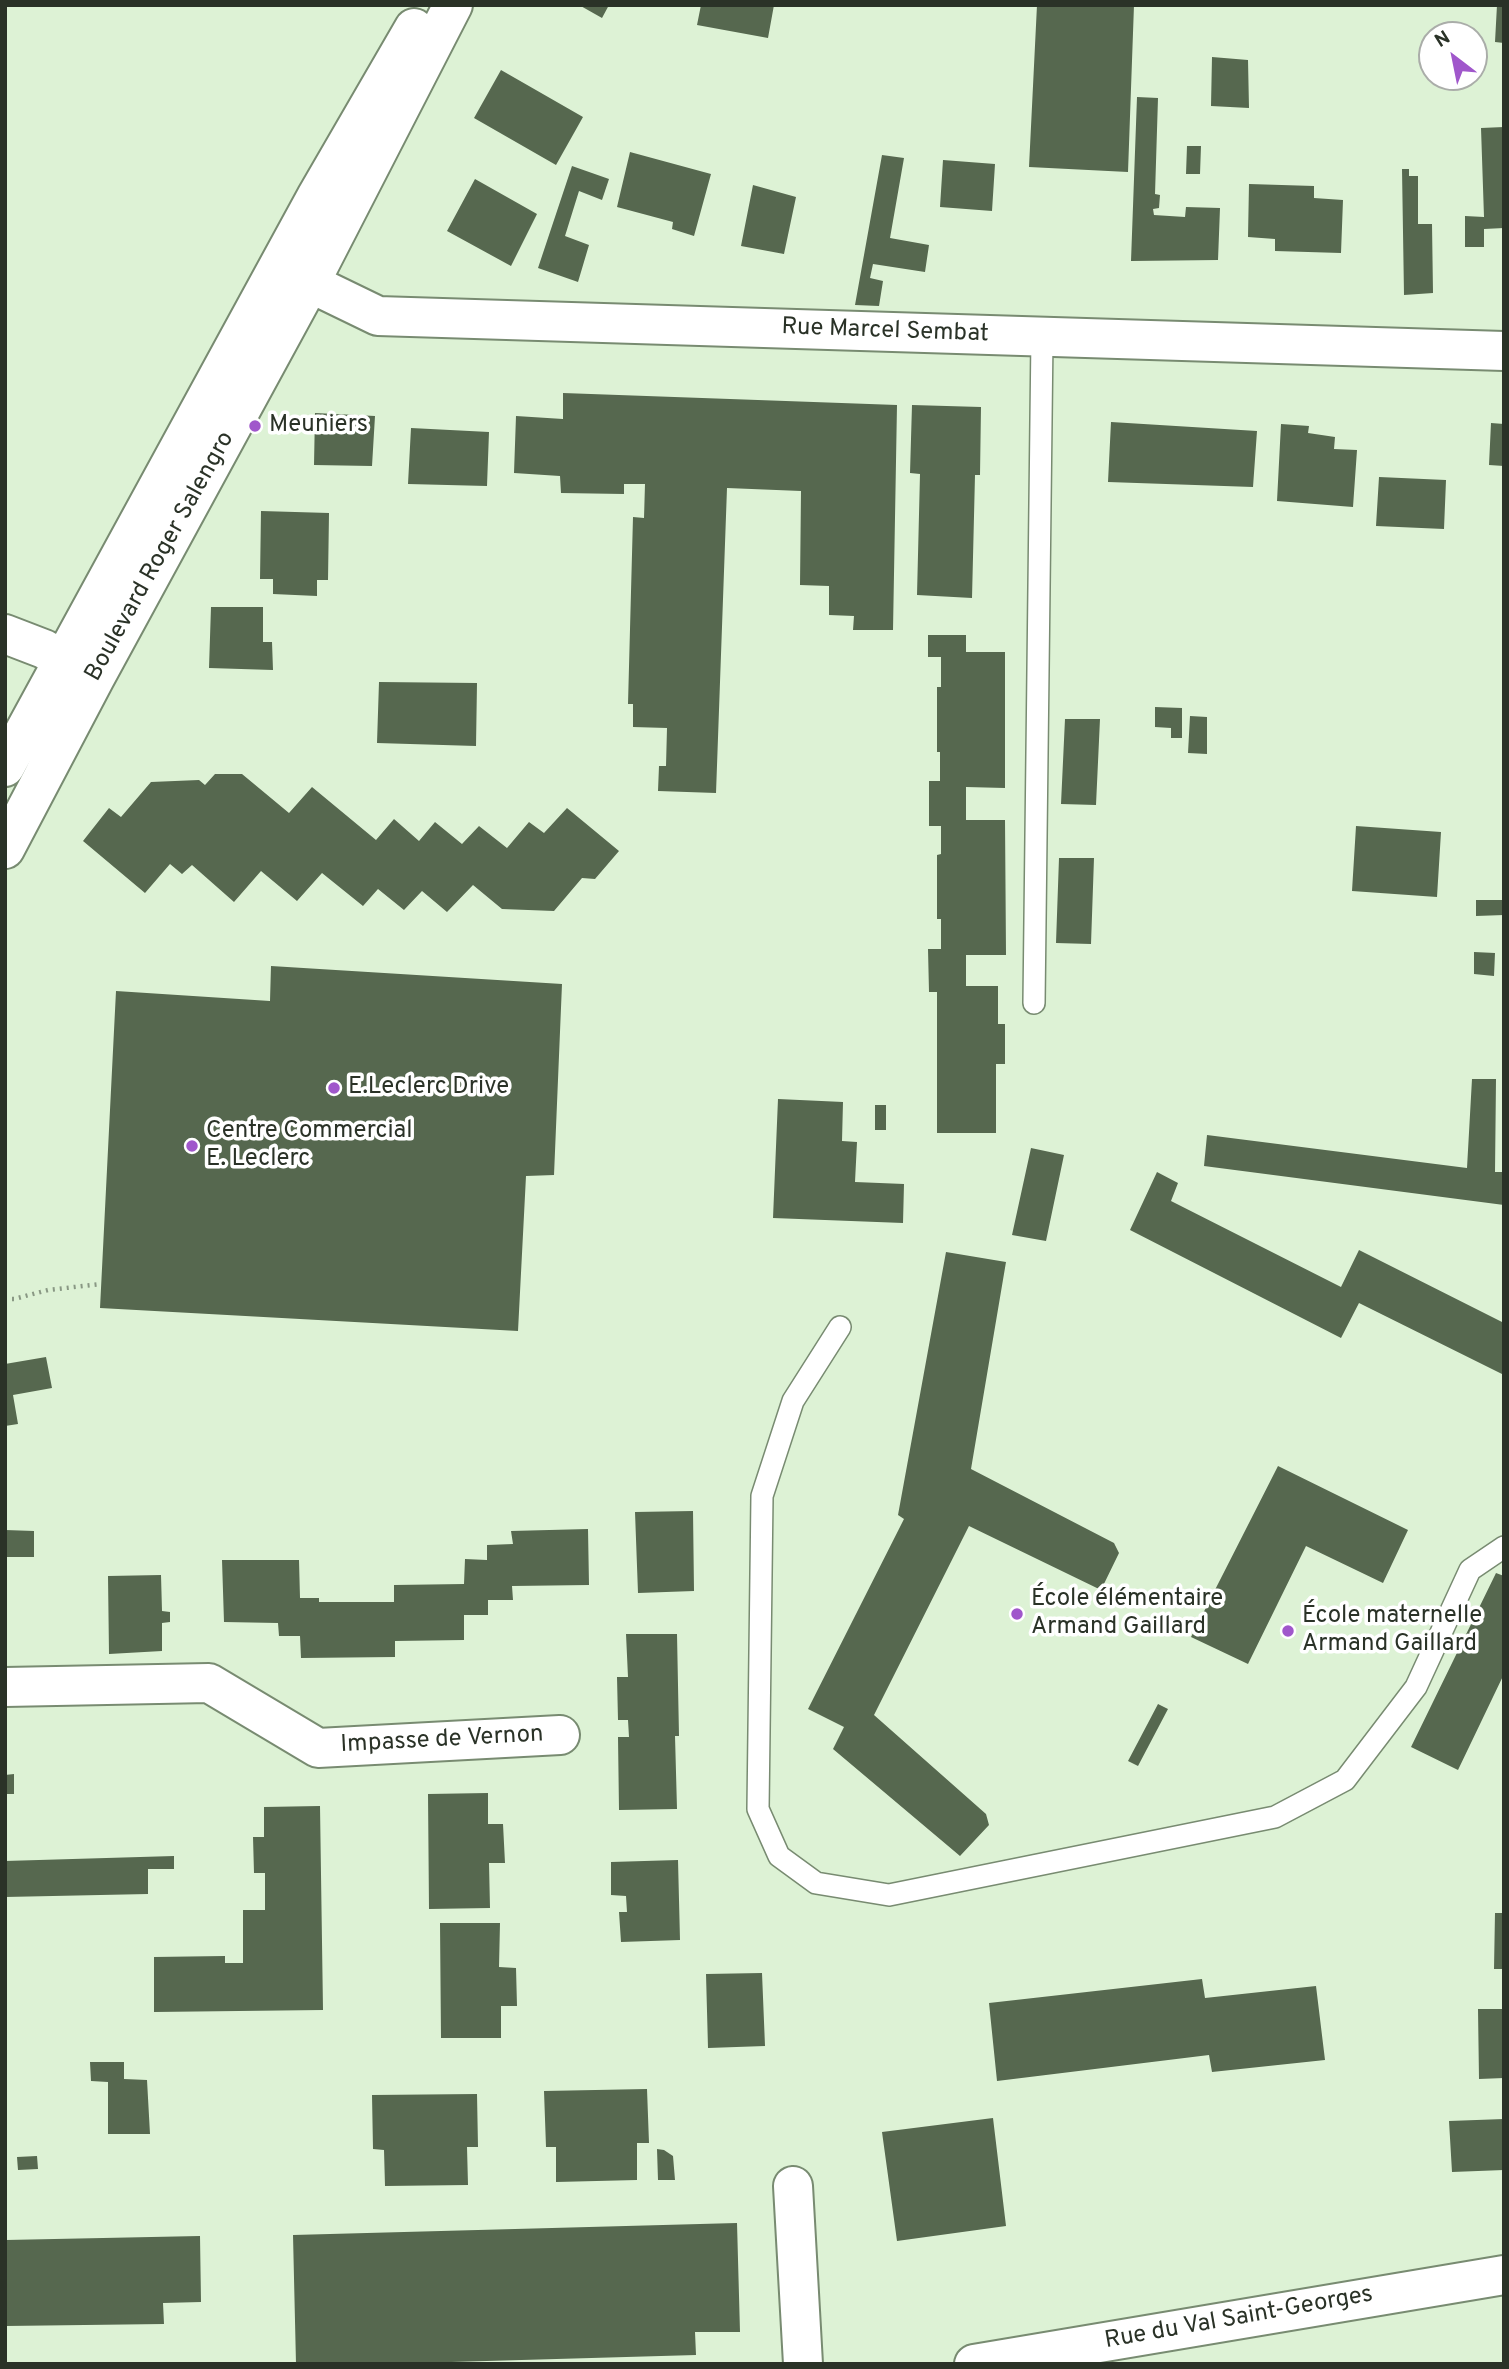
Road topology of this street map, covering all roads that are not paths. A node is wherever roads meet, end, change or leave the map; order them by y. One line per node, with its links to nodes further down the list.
1 (428, 5): 3 (street, Boulevard Roger Salengro)
2 (453, 5): 3 (street, Boulevard Roger Salengro)
3 (294, 275): 4 (street, Rue Marcel Sembat); 7 (street, Boulevard Roger Salengro)
4 (1042, 337): 5 (street, Rue Marcel Sembat); 10 (lane)
5 (1504, 351)
6 (5, 634): 7 (street)
7 (79, 669): 8 (street, Boulevard Roger Salengro); 9 (street, Boulevard Roger Salengro)
8 (5, 767)
9 (5, 849)
10 (1034, 1003)
11 (840, 1327): 12 (lane)
12 (1504, 1546)
13 (5, 1687): 14 (street, Impasse de Vernon)
14 (560, 1735)
15 (793, 2186): 17 (street)
16 (1504, 2275): 18 (street, Rue du Val Saint-Georges)
17 (803, 2364)
18 (974, 2364)

